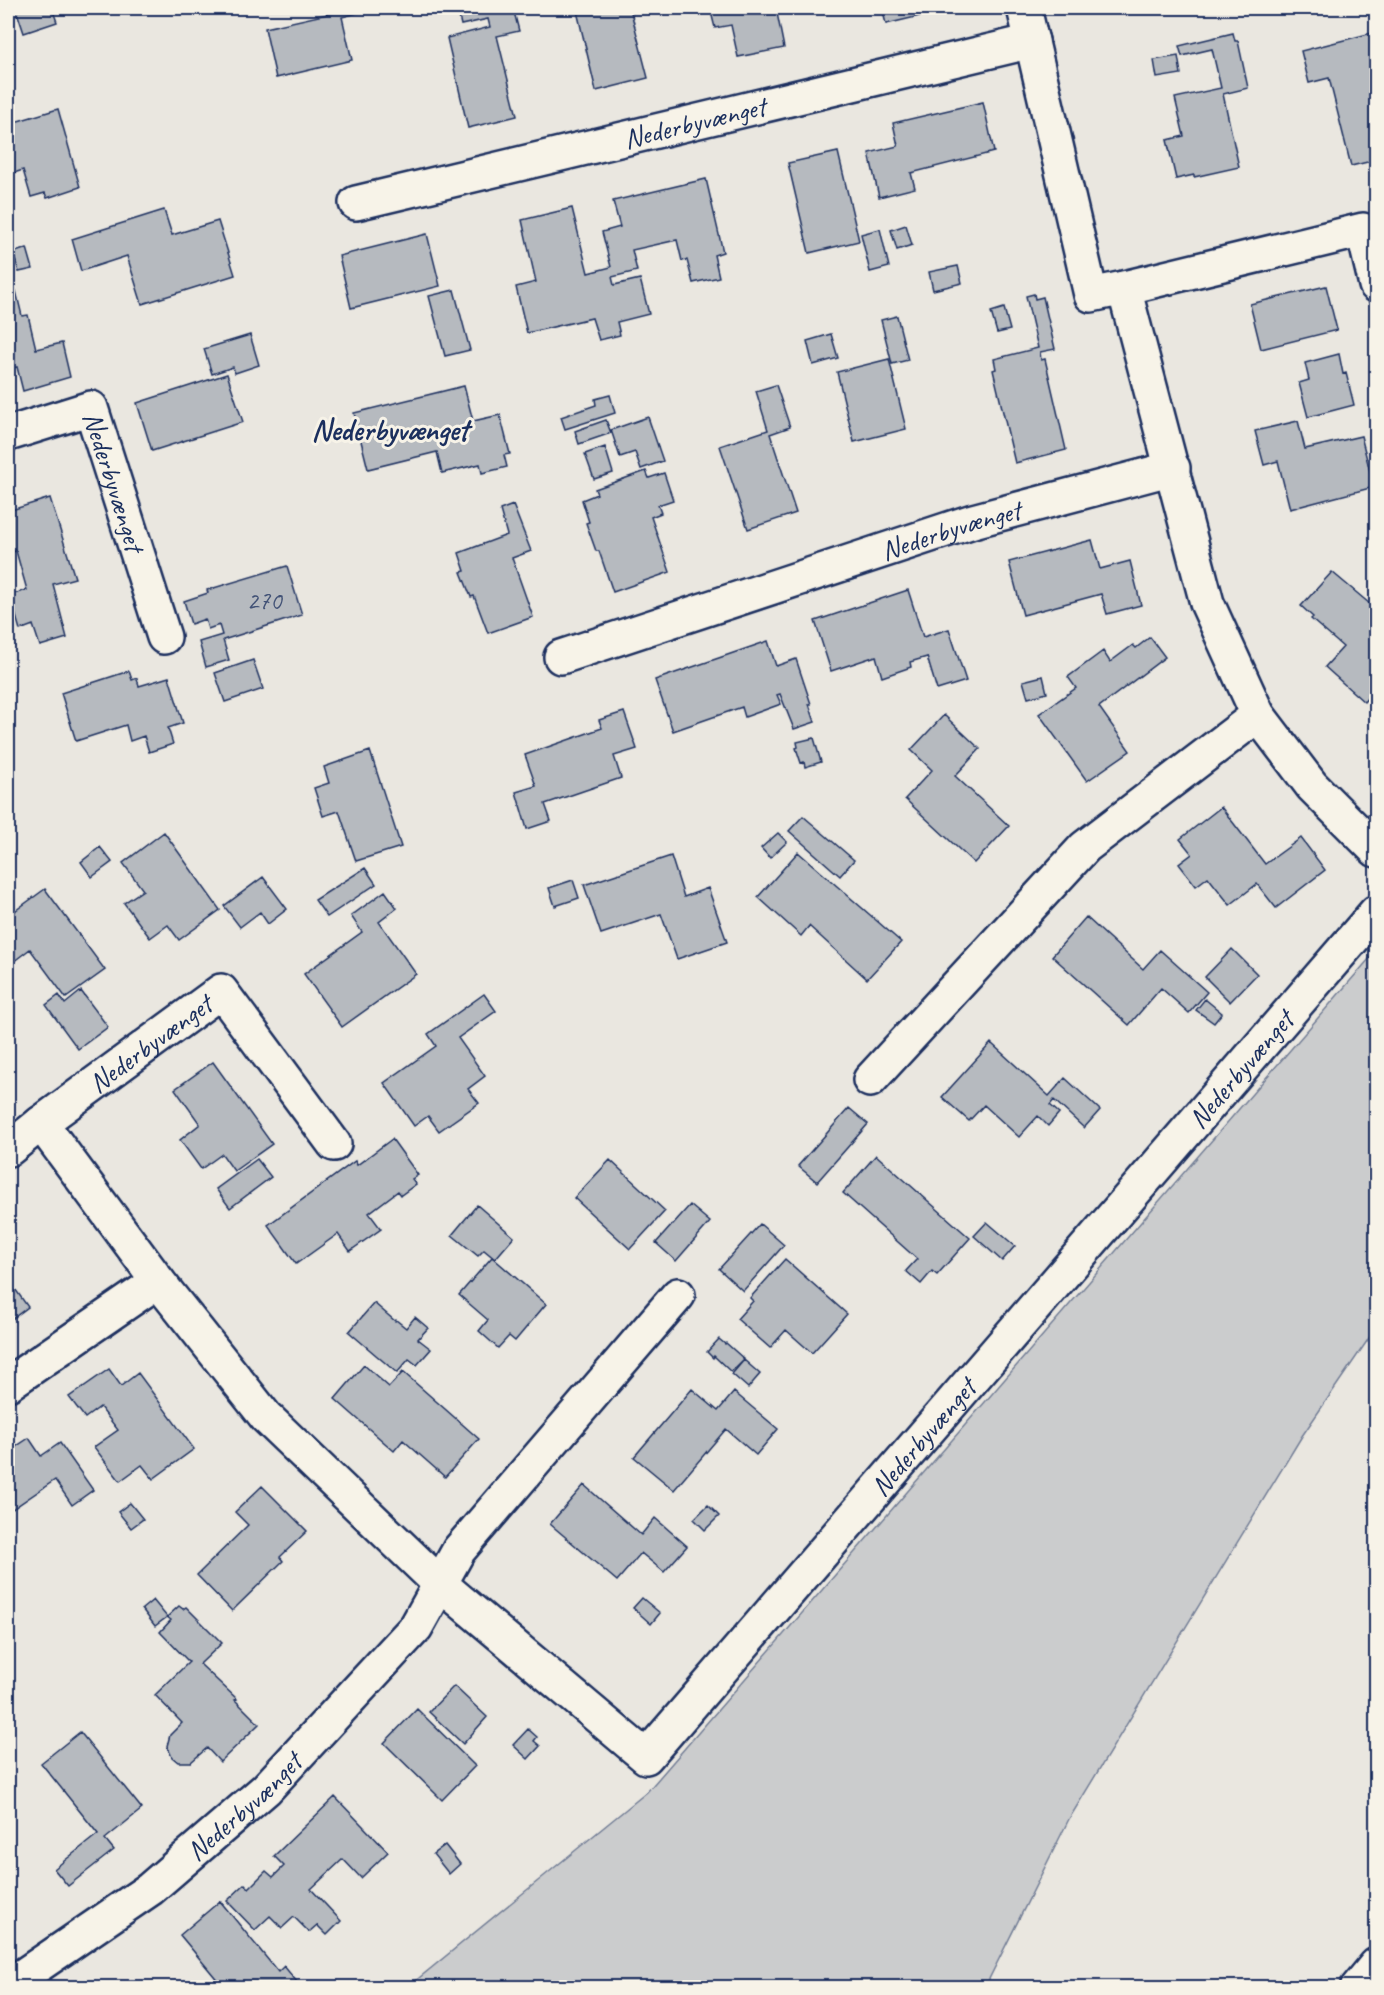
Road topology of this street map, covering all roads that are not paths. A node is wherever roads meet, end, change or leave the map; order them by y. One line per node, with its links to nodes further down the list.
1 (1024, 8): 2 (street)
2 (1032, 41): 3 (street, Nederbyvænget); 5 (street)
3 (356, 203)
4 (1377, 285): 5 (street)
5 (1124, 288): 7 (street)
6 (8, 434): 8 (street, Nederbyvænget)
7 (1173, 468): 9 (street, Nederbyvænget); 10 (street)
8 (164, 636)
9 (561, 657)
10 (1258, 715): 11 (street); 13 (street)
11 (1377, 850)
12 (1377, 912): 20 (street, Nederbyvænget)
13 (870, 1080)
14 (41, 1123): 15 (street, Nederbyvænget); 16 (street, Nederbyvænget); 17 (street, Nederbyvænget)
15 (334, 1144)
16 (8, 1147)
17 (158, 1281): 19 (street); 20 (street, Nederbyvænget)
18 (678, 1295): 20 (street, Nederbyvænget)
19 (8, 1384)
20 (439, 1583): 22 (street, Nederbyvænget)
21 (1377, 1965): 23 (street)
22 (8, 1986)
23 (1357, 1988)

